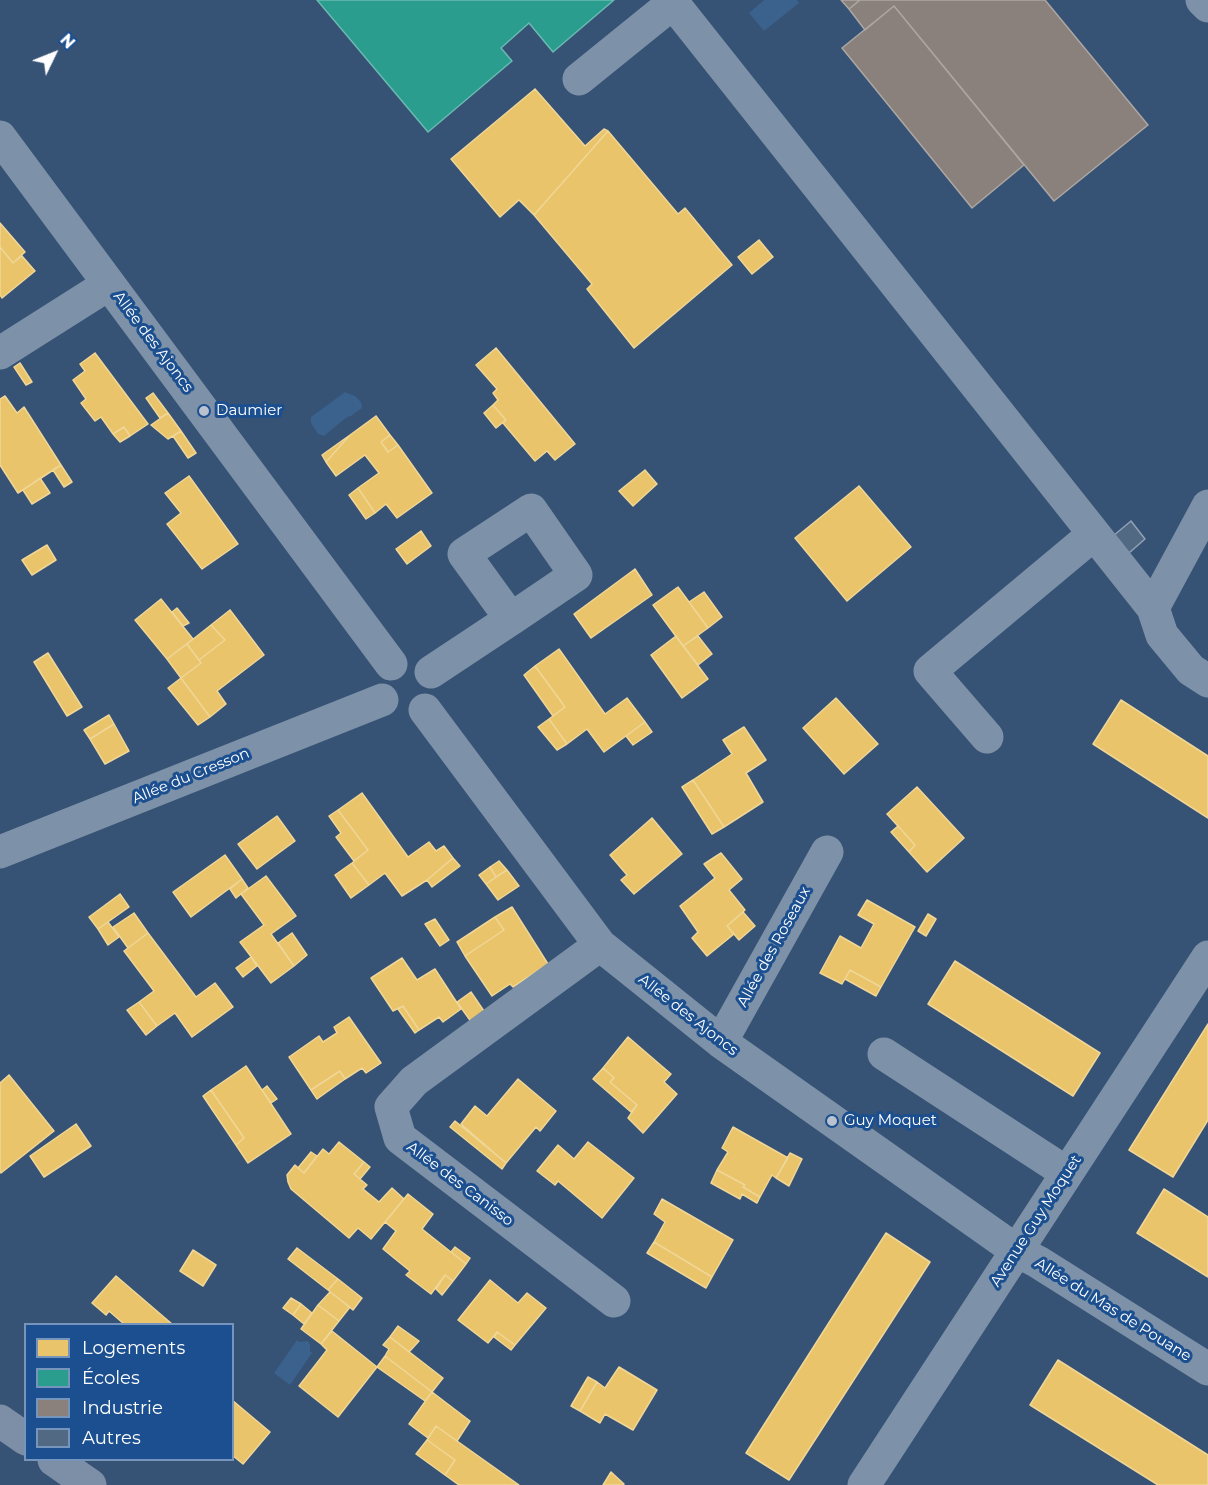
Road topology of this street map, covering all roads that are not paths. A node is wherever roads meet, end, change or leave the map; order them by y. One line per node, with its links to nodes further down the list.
1 (1202, 0): 3 (street)
2 (674, 1): 4 (street); 9 (street)
3 (1208, 6)
4 (579, 79)
5 (0, 137): 6 (street, Allée des Ajoncs)
6 (109, 284): 7 (street); 12 (street, Allée des Ajoncs)
7 (0, 353)
8 (1208, 506): 10 (street)
9 (1094, 534): 10 (street); 17 (street)
10 (1153, 608): 14 (street)
11 (511, 619): 13 (street)
12 (391, 664): 13 (street); 15 (street)
13 (431, 672): 16 (street)
14 (1208, 681)
15 (382, 700): 16 (street); 18 (street, Allée du Cresson)
16 (425, 710): 20 (street, Allée des Ajoncs)
17 (987, 737)
18 (0, 852)
19 (827, 852): 22 (street, Allée des Roseaux)
20 (600, 945): 22 (street, Allée des Ajoncs); 26 (street, Allée des Canisso)
21 (1208, 957): 24 (street, Avenue Guy Moquet)
22 (721, 1042): 25 (street, Allée des Ajoncs)
23 (884, 1054): 24 (street)
24 (1067, 1173): 25 (street, Avenue Guy Moquet)
25 (1017, 1251): 27 (street, Allée du Mas de Pouane); 32 (street, Avenue Guy Moquet)
26 (614, 1301)
27 (1208, 1369)
28 (0, 1421): 29 (main road)
29 (24, 1438)
30 (55, 1461): 31 (main road)
31 (90, 1485)
32 (864, 1485)

